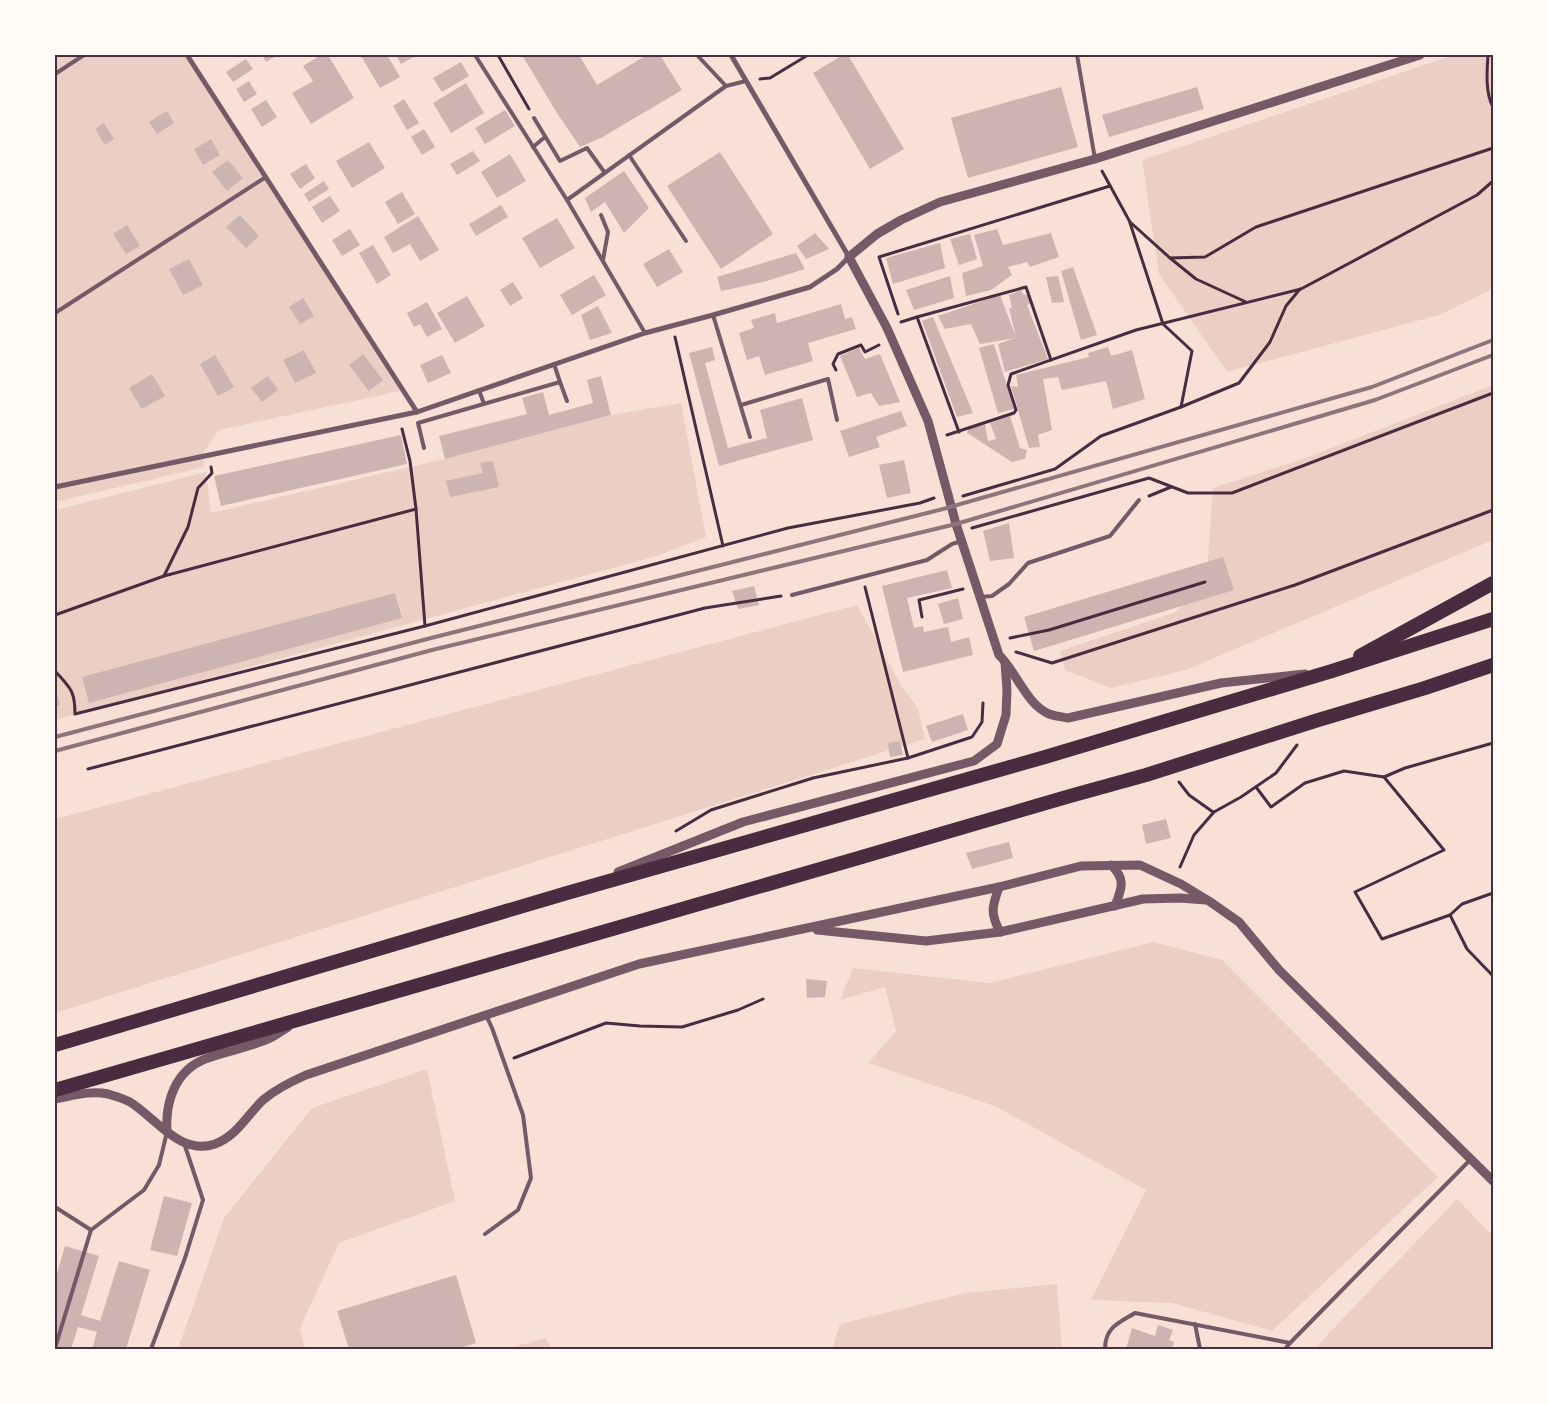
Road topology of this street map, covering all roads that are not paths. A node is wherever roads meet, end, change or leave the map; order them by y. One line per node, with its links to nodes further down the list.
1 (84, 55): 8 (lane)
2 (187, 55): 17 (street)
3 (475, 55): 13 (lane)
4 (697, 55): 10 (lane)
5 (731, 55): 9 (street)
6 (1077, 55): 15 (lane)
7 (1420, 55): 15 (street)
8 (55, 74)
9 (746, 81): 10 (lane); 21 (street)
10 (726, 86): 14 (lane)
11 (534, 118): 12 (lane)
12 (545, 138): 13 (lane); 16 (lane)
13 (533, 147): 18 (lane)
14 (629, 155): 16 (lane); 20 (lane)
15 (1095, 159): 21 (street)
16 (605, 173): 18 (lane)
17 (266, 178): 23 (lane); 33 (street)
18 (567, 200): 22 (lane)
19 (601, 214): 22 (lane)
20 (686, 241)
21 (850, 257): 24 (street); 40 (street)
22 (603, 260): 25 (lane)
23 (55, 313)
24 (714, 315): 25 (street); 31 (lane)
25 (645, 333): 26 (street)
26 (554, 364): 27 (lane); 28 (street)
27 (560, 382): 29 (lane); 30 (lane)
28 (479, 390): 30 (lane); 32 (street)
29 (567, 402)
30 (484, 404): 34 (lane)
31 (741, 405): 35 (lane); 36 (lane)
32 (427, 408): 33 (street); 34 (lane)
33 (417, 412): 38 (street)
34 (431, 420): 37 (lane)
35 (837, 420)
36 (750, 437)
37 (424, 448)
38 (55, 487)
39 (1139, 500): 43 (lane)
40 (962, 541): 42 (lane); 43 (street)
41 (1493, 582): 47 (highway)
42 (792, 595)
43 (980, 598): 45 (street)
44 (1493, 619): 47 (highway)
45 (1002, 658): 47 (street); 50 (street)
46 (1493, 666): 56 (highway)
47 (1332, 671): 50 (highway)
48 (1111, 865): 49 (street); 51 (street); 52 (street)
49 (999, 887): 53 (street); 54 (street)
50 (567, 893): 57 (highway)
51 (1209, 901): 52 (street); 62 (street)
52 (1115, 906): 54 (street)
53 (809, 929): 54 (street); 55 (street)
54 (1000, 932)
55 (486, 1015): 61 (street); 66 (lane)
56 (304, 1018): 58 (highway); 60 (street)
57 (55, 1045)
58 (55, 1090)
59 (55, 1099): 60 (street)
60 (167, 1132): 61 (street); 65 (lane)
61 (184, 1143): 70 (lane)
62 (1471, 1158): 63 (street); 68 (lane)
63 (1493, 1180)
64 (55, 1207): 65 (lane)
65 (91, 1230): 69 (lane)
66 (485, 1234)
67 (1195, 1324): 68 (lane); 71 (lane); 72 (lane)
68 (1290, 1343): 73 (lane)
69 (55, 1348)
70 (151, 1349)
71 (1105, 1349)
72 (1200, 1349)
73 (1285, 1349)

